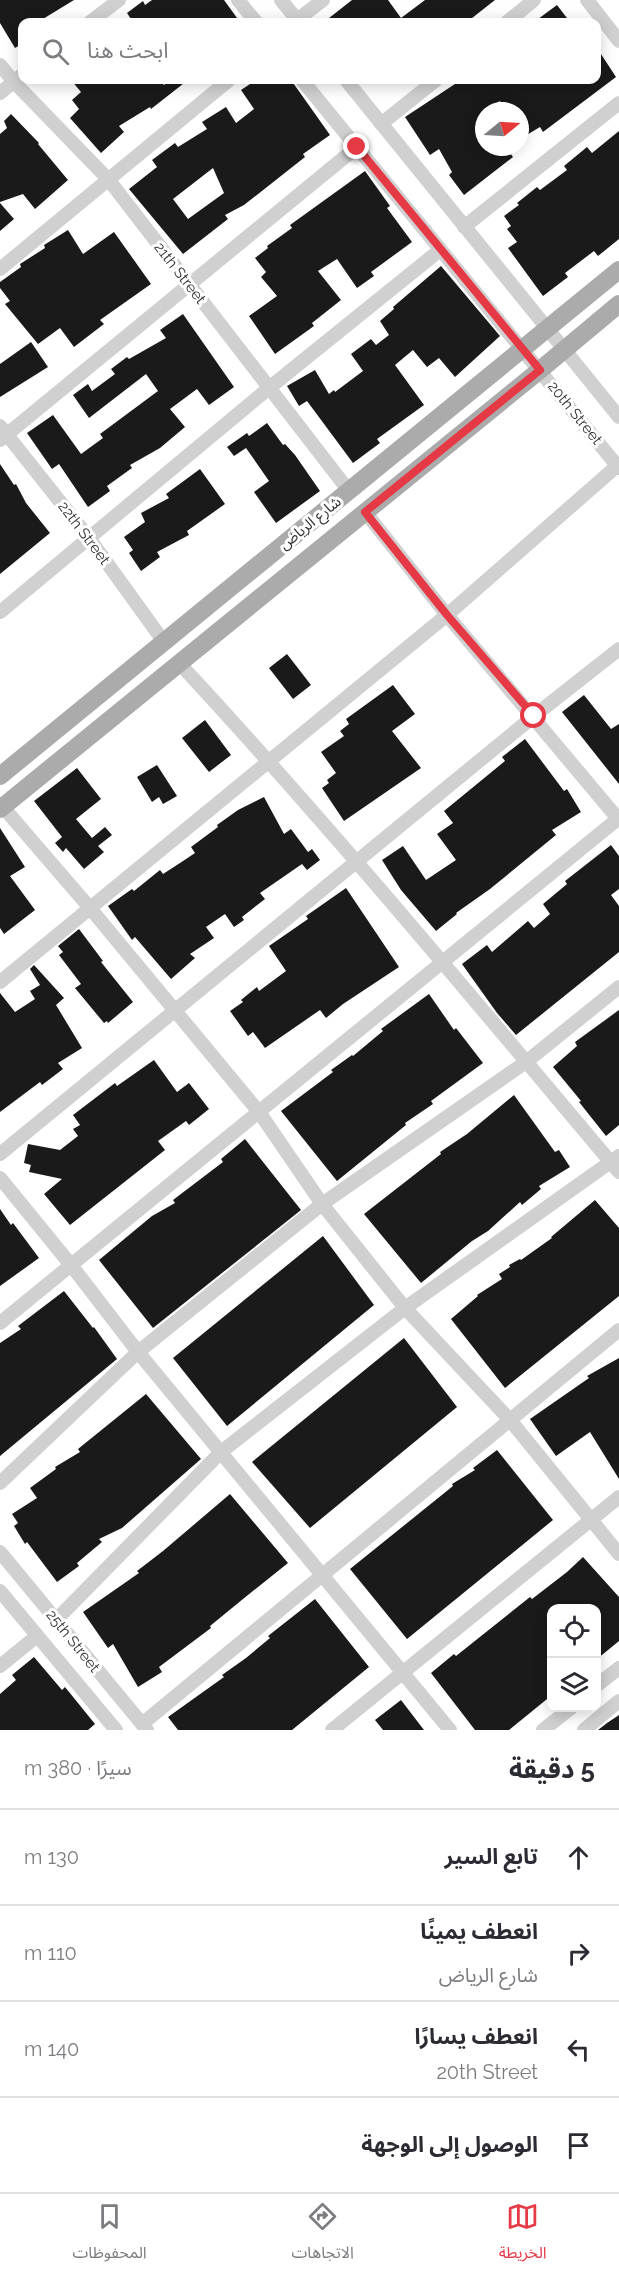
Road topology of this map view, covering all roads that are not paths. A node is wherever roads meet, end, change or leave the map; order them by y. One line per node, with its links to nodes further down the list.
1 (119, 0): 7 (street)
2 (238, 0): 8 (street)
3 (281, 0): 9 (street)
4 (322, 0): 10 (street)
5 (534, 0): 11 (street)
6 (586, 0): 12 (street)
7 (95, 18)
8 (253, 18)
9 (296, 18)
10 (301, 18)
11 (512, 18)
12 (600, 18)
13 (601, 19): 14 (street)
14 (619, 41)
15 (0, 65): 16 (street, 21th Street)
16 (18, 78): 22 (street)
17 (23, 84): 26 (street, 21th Street)
18 (224, 84): 26 (street)
19 (305, 84): 25 (street, 20th Street)
20 (349, 84): 24 (street, 20th Street)
21 (431, 84): 24 (street)
22 (0, 93)
23 (619, 103): 27 (street)
24 (381, 124): 27 (street, 20th Street)
25 (357, 147): 28 (street, 20th Street); 31 (street)
26 (108, 179): 29 (street); 31 (street, 21th Street)
27 (464, 227): 33 (street, 20th Street)
28 (440, 250): 35 (street, 20th Street); 37 (street)
29 (0, 269)
30 (619, 270): 33 (main road, شارع الرياض)
31 (189, 283): 37 (street, 21th Street); 39 (street)
32 (619, 304): 34 (main road, شارع الرياض)
33 (547, 329): 34 (street, 20th Street); 35 (main road, شارع الرياض)
34 (563, 349): 36 (main road, شارع الرياض); 38 (street, 20th Street)
35 (523, 350): 36 (street, 20th Street); 41 (main road, شارع الرياض)
36 (540, 370): 40 (street, 20th Street); 42 (main road, شارع الرياض)
37 (269, 388): 41 (street, 21th Street); 43 (street)
38 (619, 417)
39 (2, 433): 43 (street, 22th Street)
40 (618, 467): 45 (street)
41 (349, 491): 46 (main road, شارع الرياض)
42 (365, 512): 45 (street); 48 (main road, شارع الرياض)
43 (89, 538): 44 (street); 46 (street, 22th Street)
44 (0, 612)
45 (447, 615): 49 (street); 50 (street)
46 (164, 642): 51 (main road, شارع الرياض)
47 (619, 649): 49 (street)
48 (180, 664): 50 (street); 52 (main road, شارع الرياض)
49 (534, 716): 53 (street); 54 (street)
50 (270, 761): 54 (street); 55 (street)
51 (0, 776)
52 (2, 808): 55 (street)
53 (619, 819): 56 (street)
54 (357, 861): 56 (street); 59 (street)
55 (90, 908): 57 (street); 59 (street)
56 (442, 962): 60 (street); 61 (street)
57 (0, 982)
58 (619, 987): 60 (street)
59 (176, 1010): 61 (street); 62 (street)
60 (526, 1062): 63 (street); 65 (street)
61 (259, 1112): 65 (street); 66 (street)
62 (0, 1154)
63 (616, 1164): 67 (street)
64 (0, 1178): 66 (street)
65 (322, 1204): 67 (street); 70 (street)
66 (71, 1265): 68 (street); 70 (street)
67 (405, 1308): 71 (street); 72 (street)
68 (0, 1323)
69 (619, 1330): 71 (street)
70 (138, 1353): 72 (street); 73 (street)
71 (510, 1420): 75 (street); 78 (street)
72 (221, 1452): 78 (street); 80 (street)
73 (0, 1483)
74 (619, 1497): 75 (street)
75 (591, 1520): 77 (street); 84 (street)
76 (0, 1552): 80 (street, 25th Street)
77 (619, 1554)
78 (323, 1574): 84 (street); 88 (street)
79 (0, 1592): 81 (street, 25th Street)
80 (56, 1620): 88 (street, 25th Street)
81 (37, 1636): 82 (street); 89 (street, 25th Street)
82 (0, 1665)
83 (619, 1668): 85 (street)
84 (403, 1672): 90 (street); 91 (street)
85 (601, 1683)
86 (619, 1701): 93 (street)
87 (565, 1712): 92 (street)
88 (144, 1727)
89 (116, 1730)
90 (333, 1730)
91 (450, 1730)
92 (543, 1730)
93 (584, 1730)

